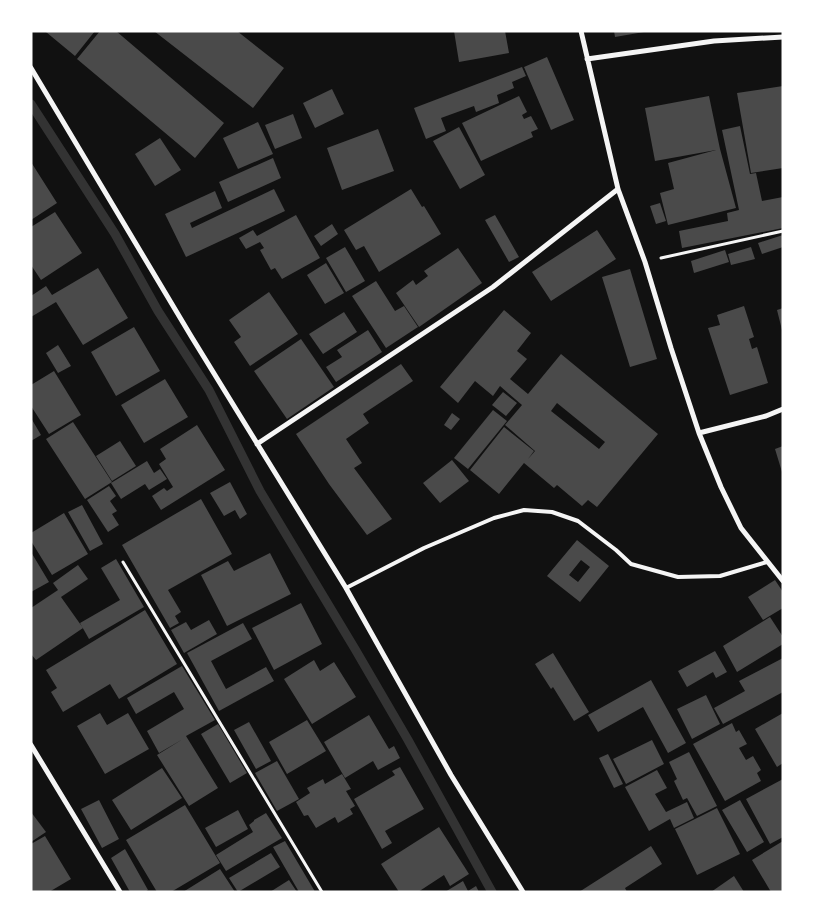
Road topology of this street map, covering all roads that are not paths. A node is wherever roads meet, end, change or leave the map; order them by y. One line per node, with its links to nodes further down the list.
1 (581, 31): 3 (street)
2 (783, 37): 3 (street)
3 (587, 58): 5 (street)
4 (31, 68): 8 (street)
5 (618, 189): 7 (street); 8 (street)
6 (783, 409): 7 (street)
7 (698, 434): 9 (street)
8 (257, 444): 11 (street)
9 (767, 562): 10 (street); 11 (lane)
10 (783, 581)
11 (346, 588): 14 (street)
12 (31, 745): 13 (street)
13 (120, 892)
14 (523, 892)

